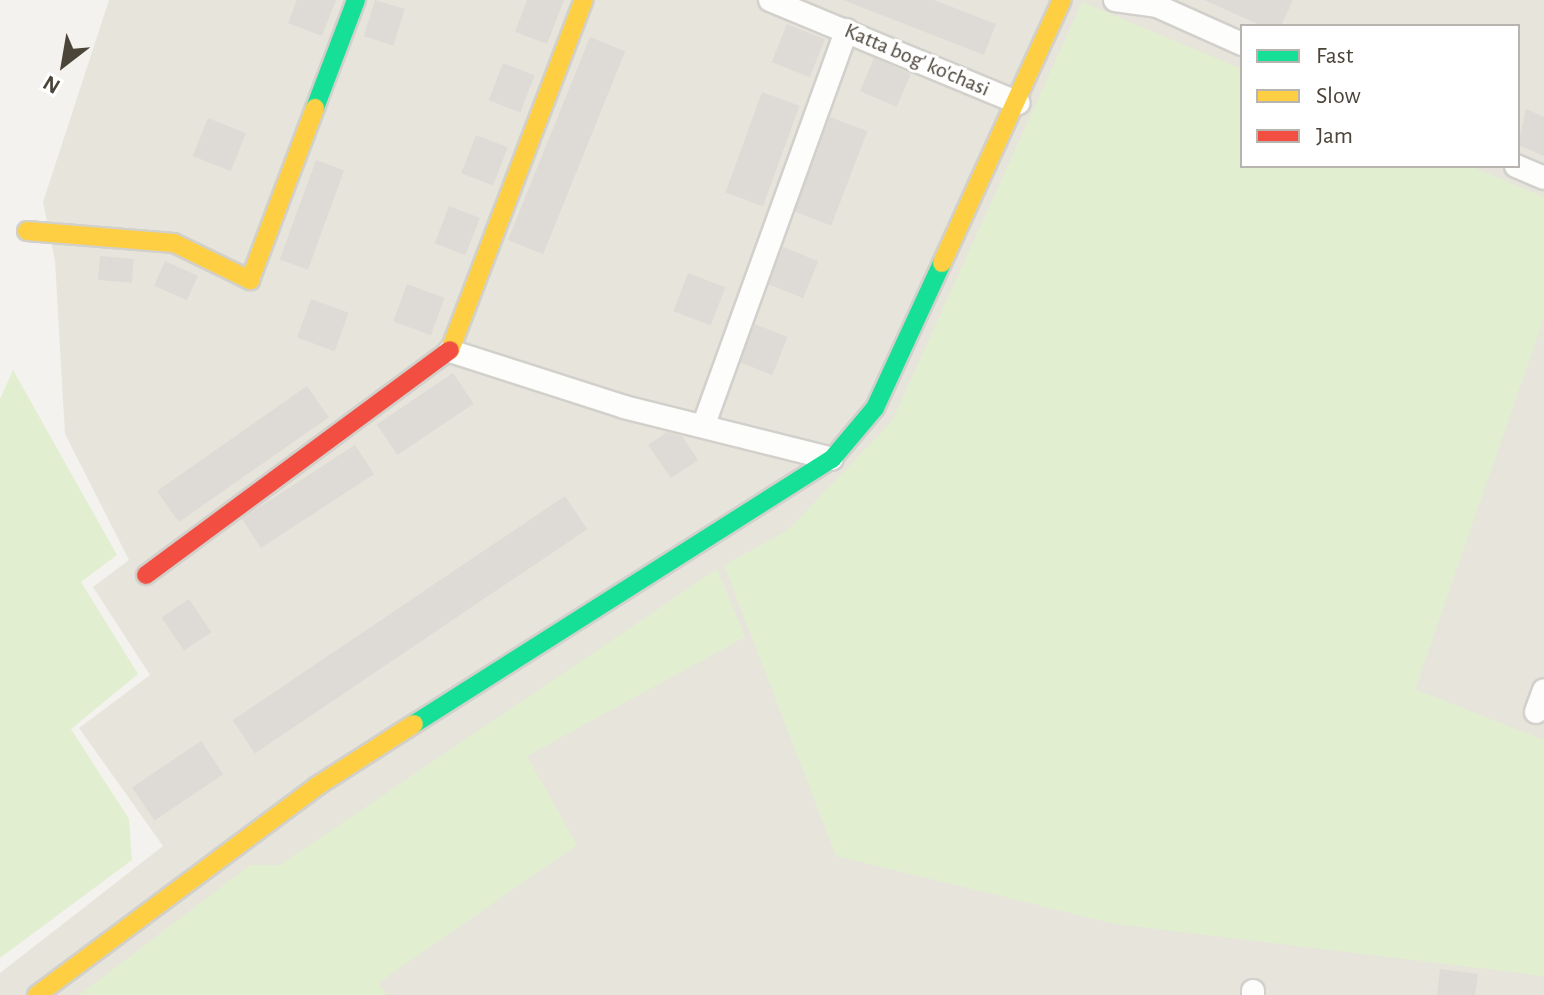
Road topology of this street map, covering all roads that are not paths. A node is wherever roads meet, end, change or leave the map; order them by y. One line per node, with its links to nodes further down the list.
1 (356, 0): 11 (main road)
2 (584, 0): 12 (main road)
3 (770, 0): 6 (street, Katta bog' ko'chasi)
4 (1062, 0): 8 (main road)
5 (1115, 0): 7 (street)
6 (847, 30): 8 (street, Katta bog' ko'chasi); 13 (street)
7 (1240, 43)
8 (1019, 103): 14 (main road)
9 (1520, 168): 10 (street)
10 (1544, 178)
11 (27, 231)
12 (450, 351): 13 (street); 15 (main road)
13 (704, 424): 14 (street)
14 (832, 459): 18 (main road)
15 (146, 575)
16 (1544, 690): 17 (street)
17 (1536, 712)
18 (37, 995)

